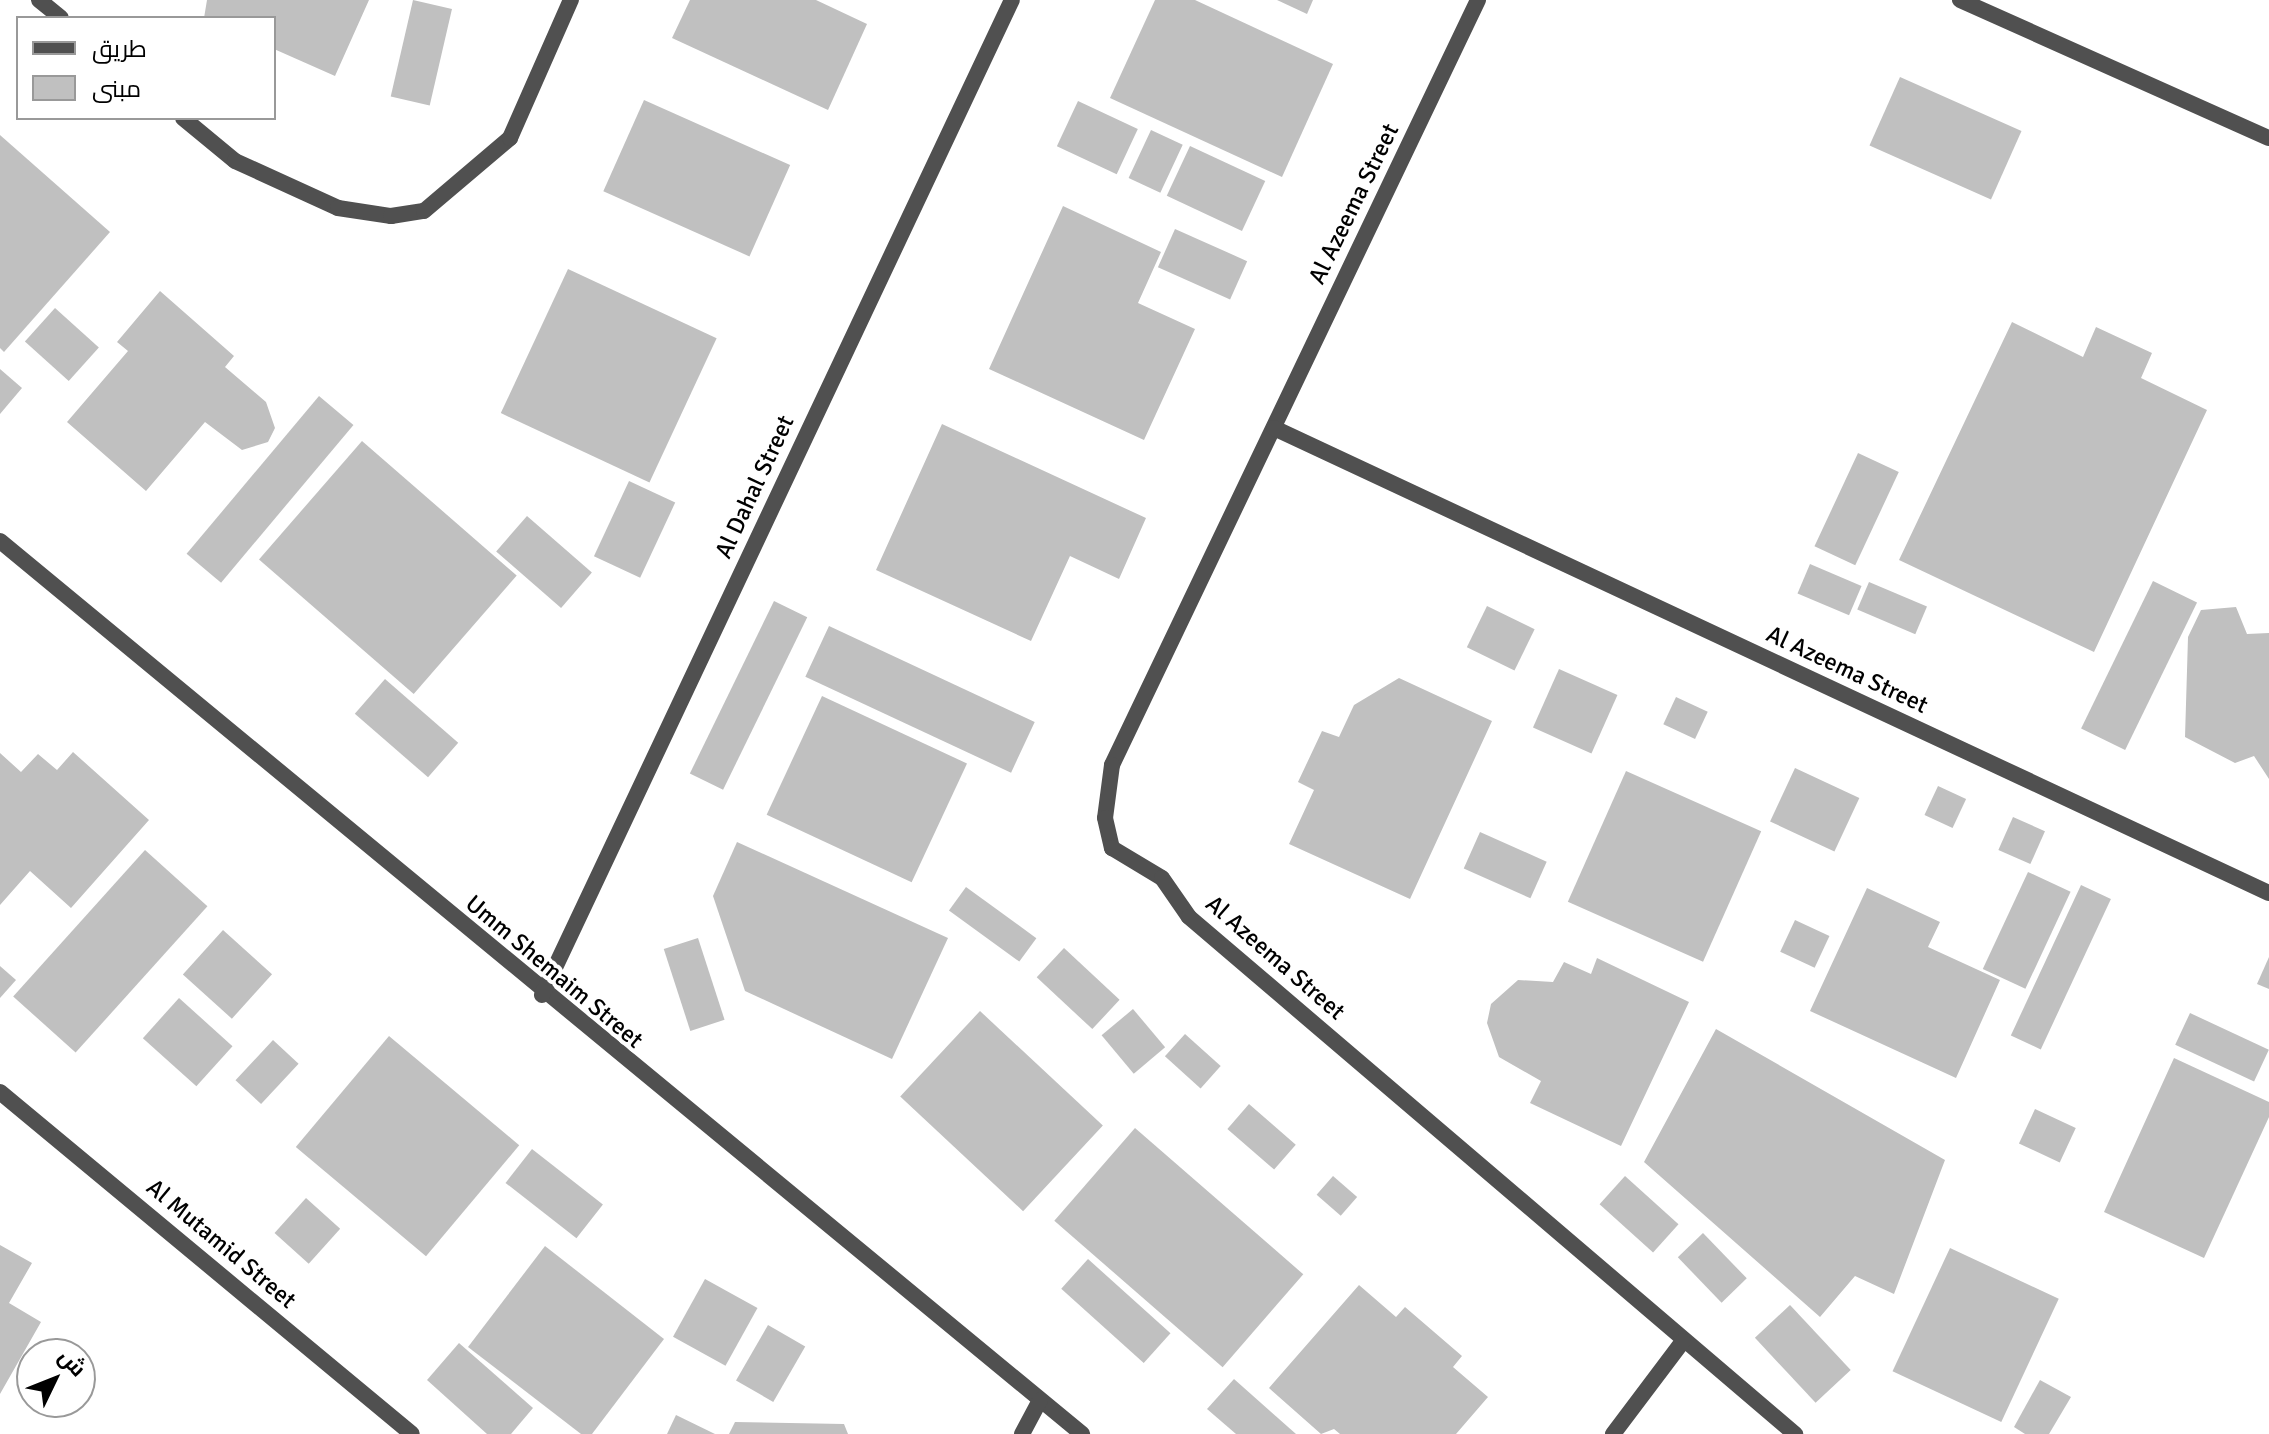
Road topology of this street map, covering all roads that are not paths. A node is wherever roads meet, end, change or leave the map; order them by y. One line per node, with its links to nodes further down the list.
1 (39, 0): 6 (street)
2 (571, 0): 7 (street)
3 (1012, 0): 12 (street, Al Dahal Street)
4 (1478, 0): 9 (street, Al Azeema Street)
5 (1960, 0): 8 (street)
6 (59, 16)
7 (185, 120)
8 (2269, 138)
9 (1274, 428): 11 (street, Al Azeema Street); 14 (street, Al Azeema Street)
10 (0, 541): 12 (street, Umm Shemaim Street)
11 (2269, 893)
12 (542, 995): 15 (street, Umm Shemaim Street)
13 (0, 1092): 16 (street, Al Mutamid Street)
14 (1683, 1341): 19 (street); 20 (street, Al Azeema Street)
15 (1040, 1400): 17 (street); 18 (street, Umm Shemaim Street)
16 (412, 1434)
17 (1022, 1434)
18 (1082, 1434)
19 (1613, 1434)
20 (1795, 1434)

